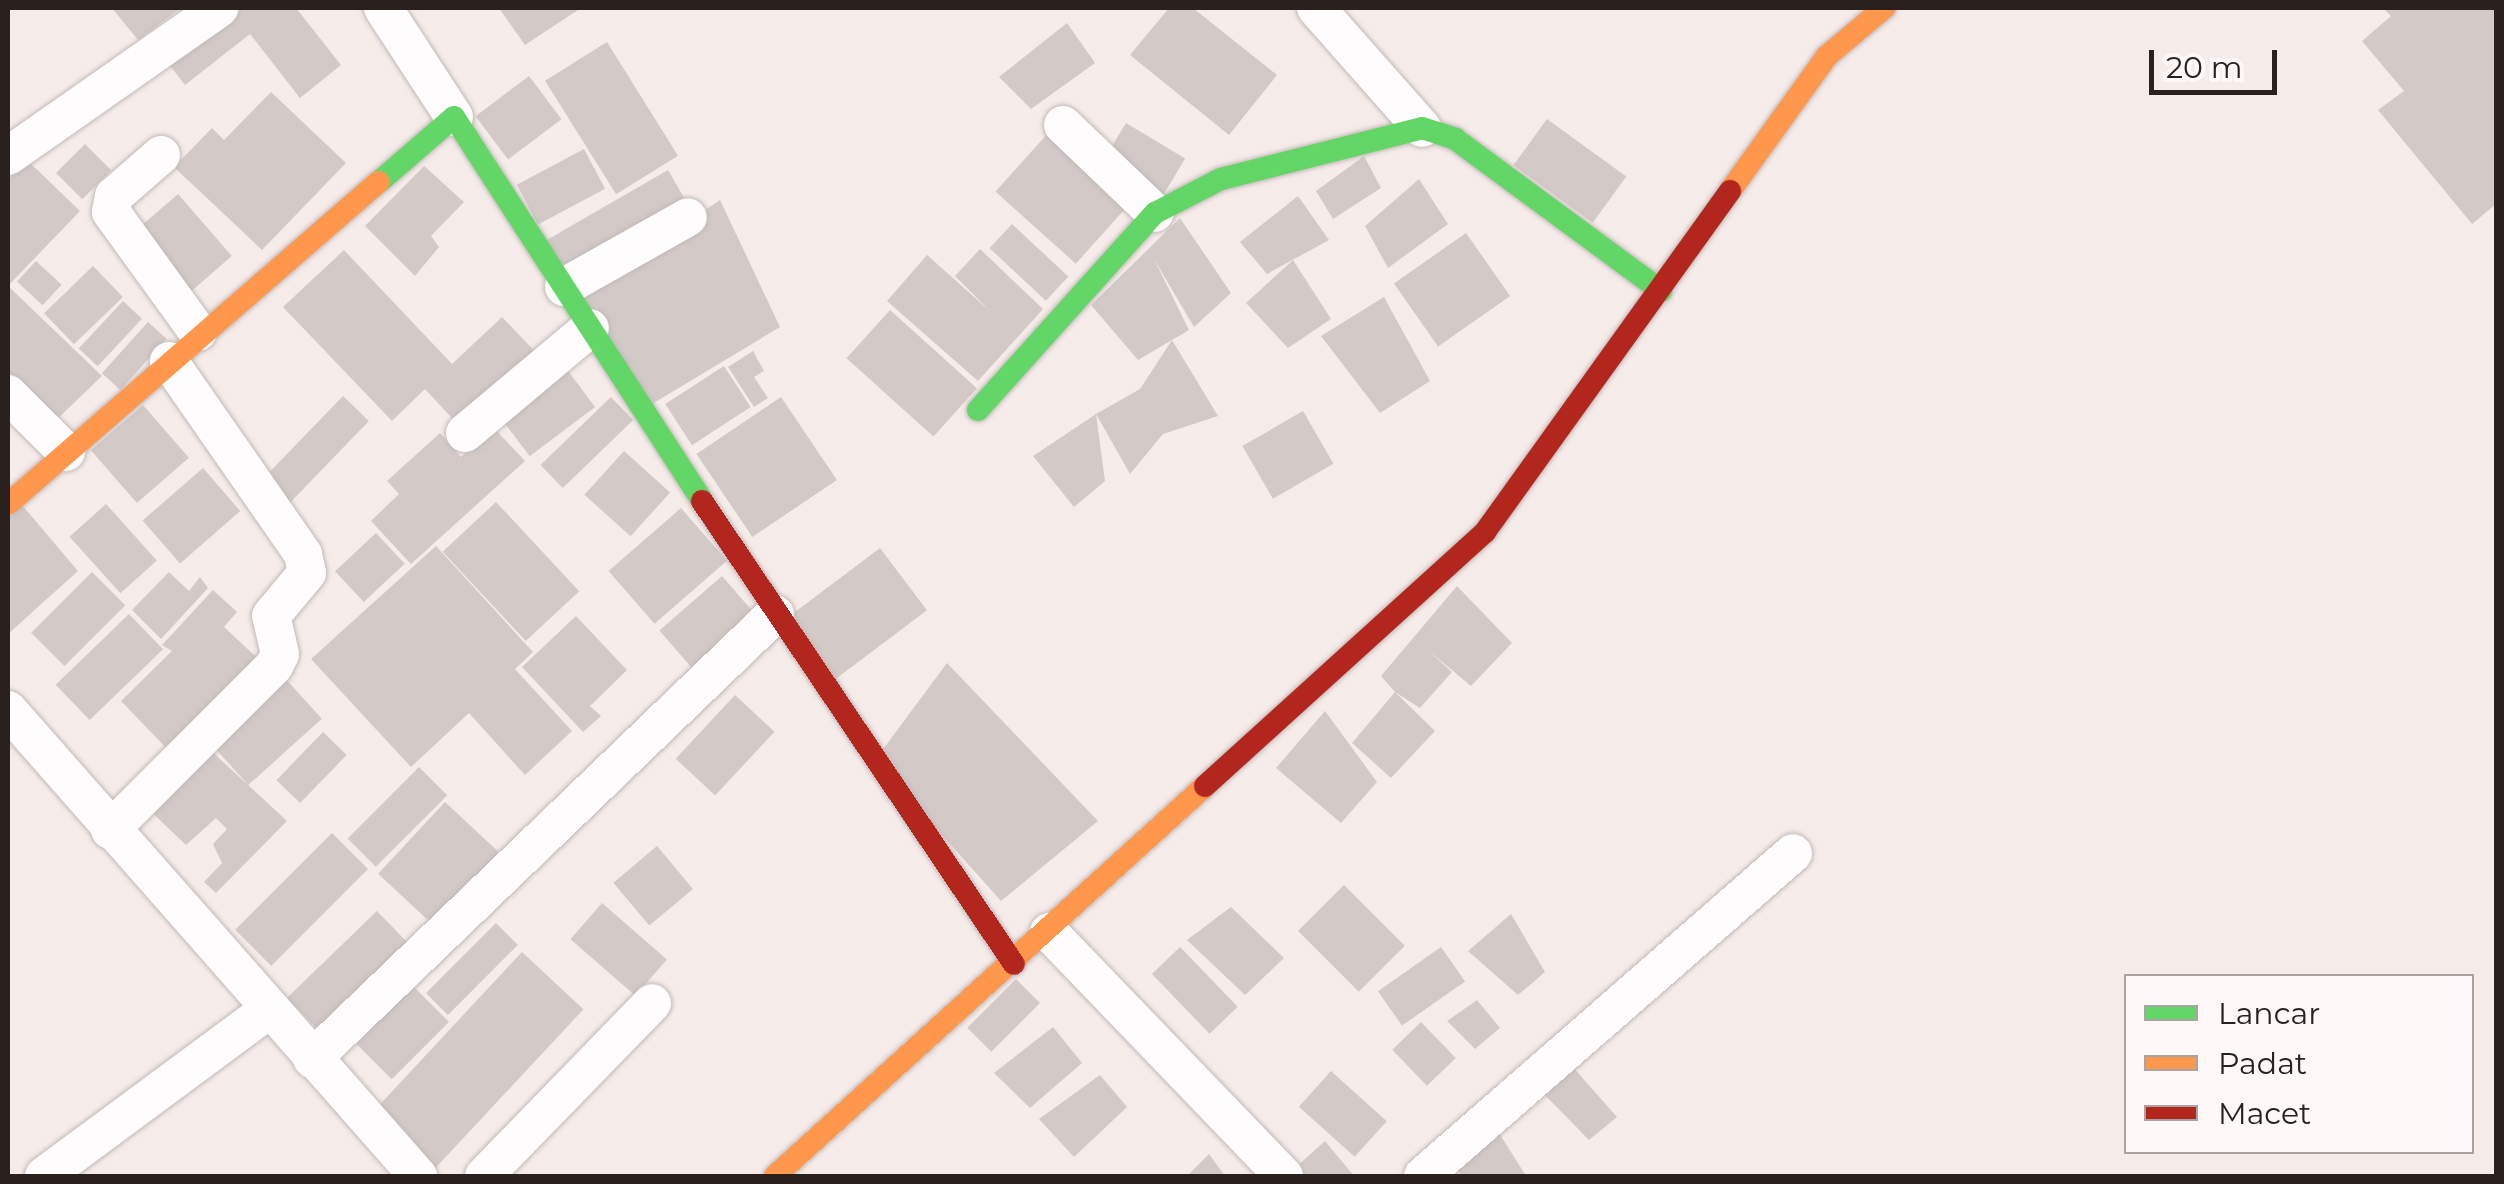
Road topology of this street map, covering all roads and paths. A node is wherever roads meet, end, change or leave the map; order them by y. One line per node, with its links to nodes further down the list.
1 (219, 8): 9 (street)
2 (383, 8): 5 (street)
3 (1316, 8): 7 (street)
4 (1884, 8): 13 (street)
5 (454, 117): 12 (street); 15 (street)
6 (1063, 125): 10 (street)
7 (1422, 128): 10 (street); 13 (street)
8 (161, 155): 15 (street)
9 (8, 156)
10 (1155, 214): 18 (street)
11 (688, 217): 12 (street)
12 (564, 288): 14 (street)
13 (1660, 291): 26 (street)
14 (590, 328): 19 (street); 22 (street)
15 (198, 332): 16 (street)
16 (169, 360): 20 (street); 24 (street)
17 (8, 394): 20 (street)
18 (978, 410)
19 (466, 433)
20 (66, 452): 21 (street)
21 (8, 504)
22 (776, 614): 27 (street); 30 (street)
23 (8, 710): 24 (street)
24 (110, 830): 29 (street)
25 (1793, 853): 36 (street)
26 (1049, 932): 27 (street); 35 (street)
27 (1014, 964): 34 (street)
28 (652, 1003): 33 (street)
29 (268, 1010): 30 (street); 31 (street)
30 (312, 1060): 32 (street)
31 (44, 1176)
32 (418, 1176)
33 (484, 1176)
34 (775, 1176)
35 (1284, 1176)
36 (1423, 1176)

